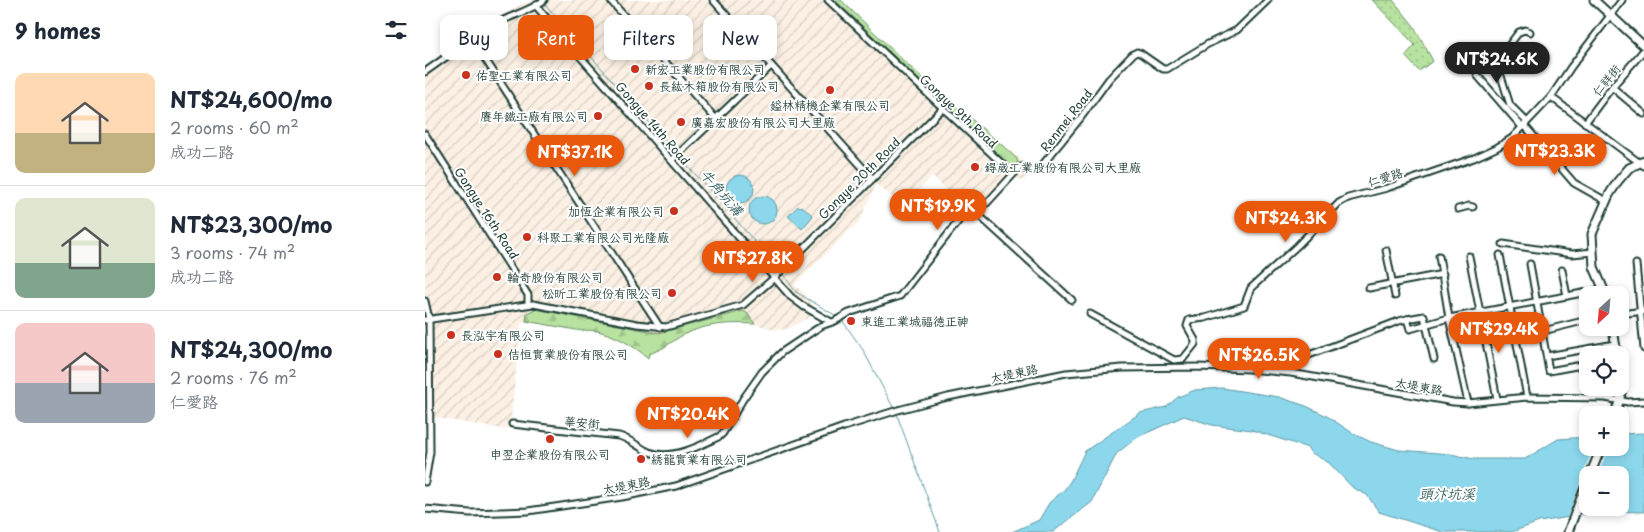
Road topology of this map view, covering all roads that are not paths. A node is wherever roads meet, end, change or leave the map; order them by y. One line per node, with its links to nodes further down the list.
1 (544, 0): 8 (street)
2 (610, 0): 23 (street)
3 (713, 0): 16 (street)
4 (828, 0): 21 (street, Gongye 9th Road)
5 (1269, 0): 29 (street, Renmei Road)
6 (1594, 0): 9 (street)
7 (1622, 0): 9 (street, 仁愛路)
8 (537, 5): 10 (street); 27 (street, Gongye 14th Road)
9 (1612, 15): 12 (street); 20 (street, 仁愛路)
10 (508, 18)
11 (1530, 32): 25 (street)
12 (1644, 46)
13 (1644, 50): 19 (street, 仁祥街)
14 (442, 60): 17 (street)
15 (486, 60): 67 (street)
16 (771, 66): 23 (street); 30 (street)
17 (425, 72)
18 (1477, 75): 25 (street)
19 (1612, 87): 22 (street); 24 (street, 仁祥街)
20 (1551, 97): 24 (street); 25 (street, 仁愛路)
21 (942, 109): 29 (street, Gongye 9th Road); 30 (street, Gongye 20th Road)
22 (1644, 114)
23 (715, 118): 27 (street)
24 (1585, 123): 28 (street)
25 (1524, 125): 31 (street); 60 (street, 仁愛路)
26 (425, 134): 55 (street, Gongye 16th Road)
27 (673, 159): 45 (street, Gongye 14th Road)
28 (1642, 163): 31 (street)
29 (1013, 174): 33 (street)
30 (872, 178): 45 (street, Gongye 20th Road)
31 (1606, 201): 37 (street)
32 (1473, 207): 34 (street)
33 (972, 209): 53 (street); 64 (street, 華安街)
34 (1458, 209)
35 (1503, 244): 37 (street)
36 (1386, 250): 46 (street)
37 (1593, 252): 47 (street)
38 (1500, 255): 56 (street)
39 (1439, 256): 44 (street)
40 (1469, 256): 58 (street)
41 (1530, 264): 54 (street)
42 (1636, 264): 57 (street)
43 (1561, 270): 51 (street)
44 (1443, 274): 46 (street); 61 (street)
45 (775, 276): 64 (street, Gongye 14th Road); 67 (street, Gongye 20th Road)
46 (1392, 284): 48 (street); 50 (street)
47 (1602, 286)
48 (1369, 288)
49 (1579, 295): 51 (street)
50 (1395, 296)
51 (1567, 296): 54 (street)
52 (425, 300): 62 (street)
53 (1072, 300)
54 (1537, 302): 56 (street); 68 (street)
55 (528, 304): 62 (street, Gongye 20th Road); 67 (street, Gongye 20th Road)
56 (1509, 308): 58 (street); 77 (street)
57 (1642, 311): 59 (street); 71 (street)
58 (1480, 312): 61 (street); 78 (street)
59 (1629, 313)
60 (1090, 314)
61 (1449, 318): 66 (street); 81 (street)
62 (427, 319): 84 (street)
63 (1407, 319): 66 (street); 66 (street); 72 (street)
64 (833, 322): 83 (street, 華安街)
65 (1579, 322): 68 (street)
66 (1427, 324): 74 (street)
67 (660, 327)
68 (1543, 331): 73 (street)
69 (1614, 336): 70 (street)
70 (1615, 344): 73 (street)
71 (1644, 349)
72 (1309, 355)
73 (1547, 356): 75 (street)
74 (1433, 359)
75 (1579, 365)
76 (1621, 396): 79 (street)
77 (1527, 397): 78 (street, 太堤東路); 79 (street, 太堤東路)
78 (1497, 399): 81 (street, 太堤東路)
79 (1620, 400): 80 (street, 太堤東路); 82 (street)
80 (1644, 401)
81 (1468, 403): 86 (street, 太堤東路)
82 (1618, 406)
83 (512, 424)
84 (425, 482)
85 (1579, 503): 87 (street)
86 (425, 510)
87 (1568, 532)

